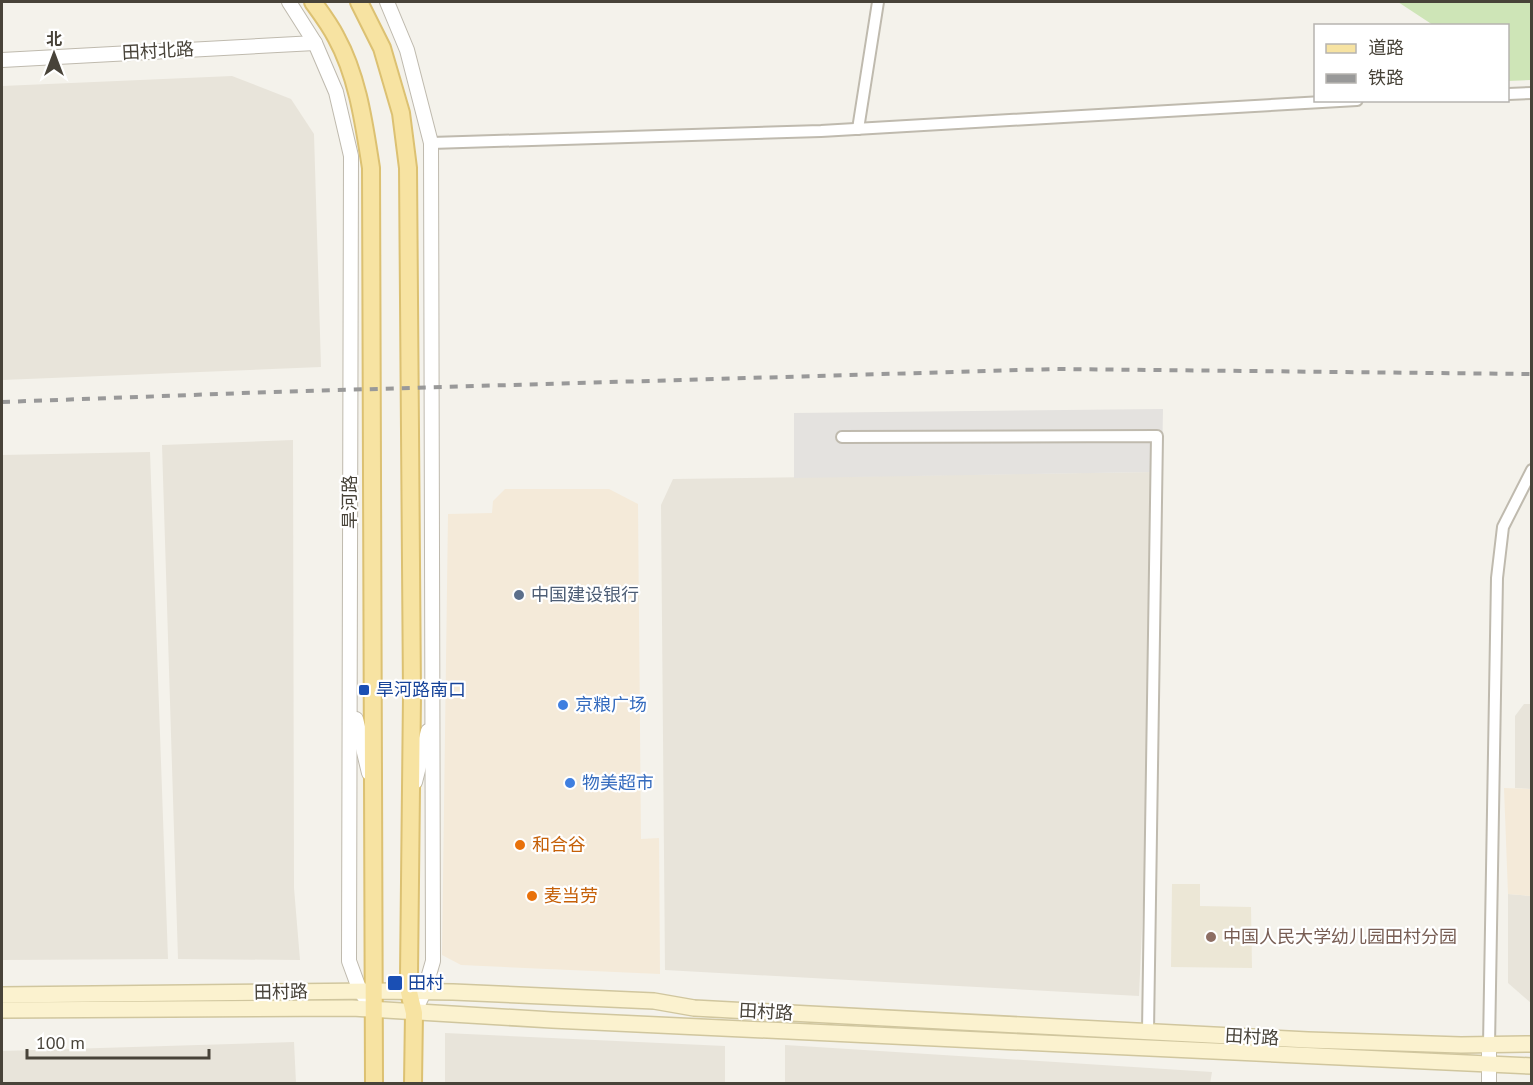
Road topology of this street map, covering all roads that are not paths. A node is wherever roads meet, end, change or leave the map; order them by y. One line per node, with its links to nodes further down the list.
1 (289, 2): 6 (street, 旱河路)
2 (313, 2): 17 (main road, 旱河路)
3 (359, 2): 18 (main road)
4 (387, 2): 12 (street)
5 (878, 2): 11 (street)
6 (315, 43): 7 (street, 田村北路); 15 (street, 旱河路)
7 (2, 60)
8 (1532, 93): 9 (street)
9 (1509, 94)
10 (1323, 102): 11 (street)
11 (858, 129): 12 (street)
12 (432, 144): 16 (street)
13 (842, 437): 25 (street)
14 (1532, 471): 27 (street)
15 (351, 696): 17 (street); 19 (street, 旱河路)
16 (433, 708): 18 (street); 20 (street)
17 (373, 791): 19 (main road, 旱河路)
18 (410, 805): 20 (main road)
19 (367, 991): 20 (main road, 田村路); 21 (main road, 田村路); 22 (main road, 旱河路)
20 (416, 992): 24 (main road); 25 (main road, 田村路)
21 (2, 995)
22 (374, 1009): 23 (main road, 田村路); 24 (main road, 田村路); 30 (main road, 旱河路)
23 (2, 1010)
24 (414, 1013): 28 (main road, 田村路); 31 (main road)
25 (1148, 1031): 27 (main road, 田村路)
26 (1532, 1044): 27 (main road, 田村路)
27 (1489, 1045): 28 (street)
28 (1489, 1064): 29 (main road, 田村路); 32 (street)
29 (1532, 1066)
30 (374, 1083)
31 (413, 1083)
32 (1489, 1083)

